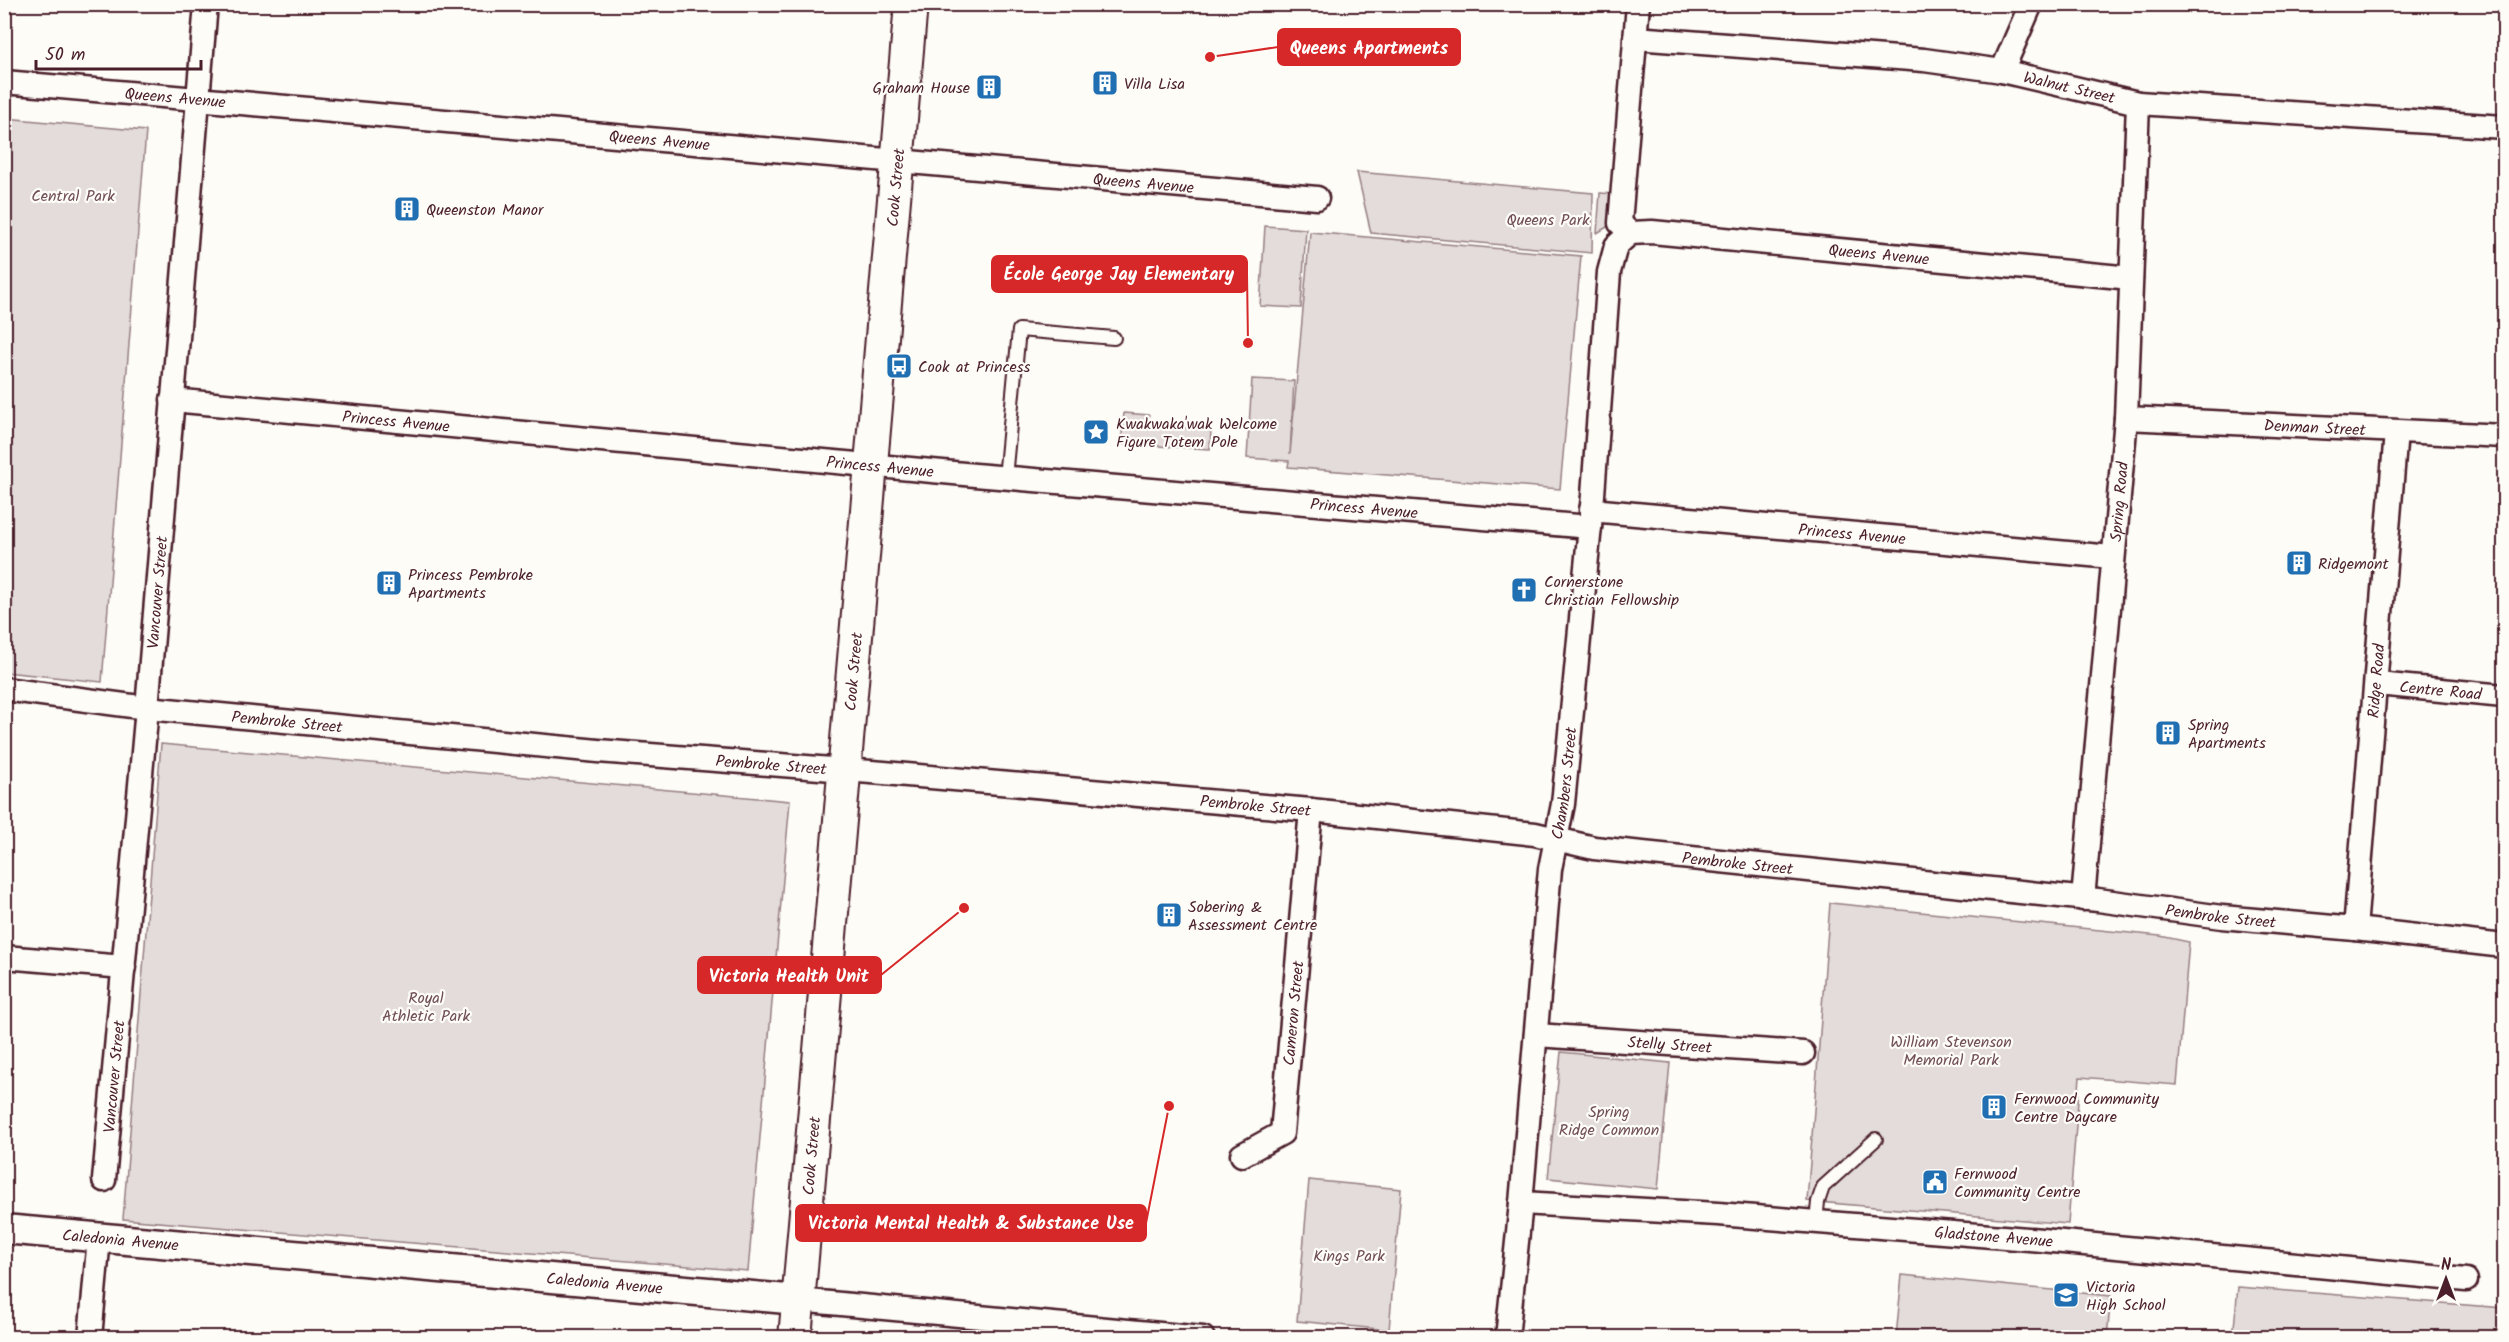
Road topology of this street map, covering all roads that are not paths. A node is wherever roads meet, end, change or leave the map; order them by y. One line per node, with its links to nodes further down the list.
1 (206, 4): 8 (street, Vancouver Street)
2 (911, 4): 11 (main road, Cook Street)
3 (1638, 4): 5 (street)
4 (2031, 4): 6 (street)
5 (1635, 38): 6 (street, Walnut Street); 13 (street)
6 (2002, 71): 9 (street, Walnut Street)
7 (4, 82): 8 (street, Queens Avenue)
8 (196, 99): 11 (street, Queens Avenue); 16 (street, Vancouver Street)
9 (2138, 103): 10 (street, Walnut Street); 14 (street, Spring Road)
10 (2505, 127)
11 (897, 162): 12 (street, Queens Avenue); 20 (main road, Cook Street)
12 (1317, 198)
13 (1630, 233): 14 (street, Queens Avenue); 22 (street, Chambers Street)
14 (2131, 278): 17 (street, Spring Road)
15 (1114, 338): 21 (lane)
16 (171, 400): 20 (street, Princess Avenue); 27 (street, Vancouver Street)
17 (2126, 418): 18 (street, Denman Street); 23 (street, Spring Road)
18 (2396, 432): 19 (street, Denman Street); 24 (street, Ridge Road)
19 (2505, 436)
20 (871, 465): 21 (street, Princess Avenue); 28 (main road, Cook Street)
21 (1005, 478): 22 (street, Princess Avenue)
22 (1590, 518): 23 (street, Princess Avenue); 30 (street, Chambers Street)
23 (2112, 557): 31 (street, Spring Road)
24 (2377, 684): 26 (street, Centre Road); 32 (street, Ridge Road)
25 (4, 689): 27 (street, Pembroke Street)
26 (2505, 696)
27 (147, 708): 28 (street, Pembroke Street); 35 (street, Vancouver Street)
28 (845, 771): 29 (street, Pembroke Street); 46 (main road, Cook Street)
29 (1311, 810): 30 (street, Pembroke Street); 39 (street, Cameron Street)
30 (1557, 839): 31 (street, Pembroke Street); 36 (street, Chambers Street)
31 (2083, 899): 32 (street, Pembroke Street)
32 (2355, 928): 33 (street, Pembroke Street)
33 (2505, 946)
34 (4, 957): 35 (street)
35 (124, 967): 40 (street, Vancouver Street)
36 (1536, 1035): 37 (street, Stelly Street); 41 (street, Chambers Street)
37 (1803, 1053)
38 (1876, 1139): 42 (lane)
39 (1242, 1155)
40 (104, 1180)
41 (1521, 1203): 42 (street, Gladstone Avenue); 50 (street, Chambers Street)
42 (1816, 1222): 45 (street, Gladstone Avenue)
43 (4, 1229): 44 (street, Caledonia Avenue)
44 (99, 1237): 46 (street, Caledonia Avenue); 47 (street)
45 (2466, 1280)
46 (798, 1299): 48 (main road, Cook Street); 49 (street, Caledonia Avenue)
47 (90, 1337)
48 (795, 1338)
49 (1203, 1338)
50 (1507, 1338)

